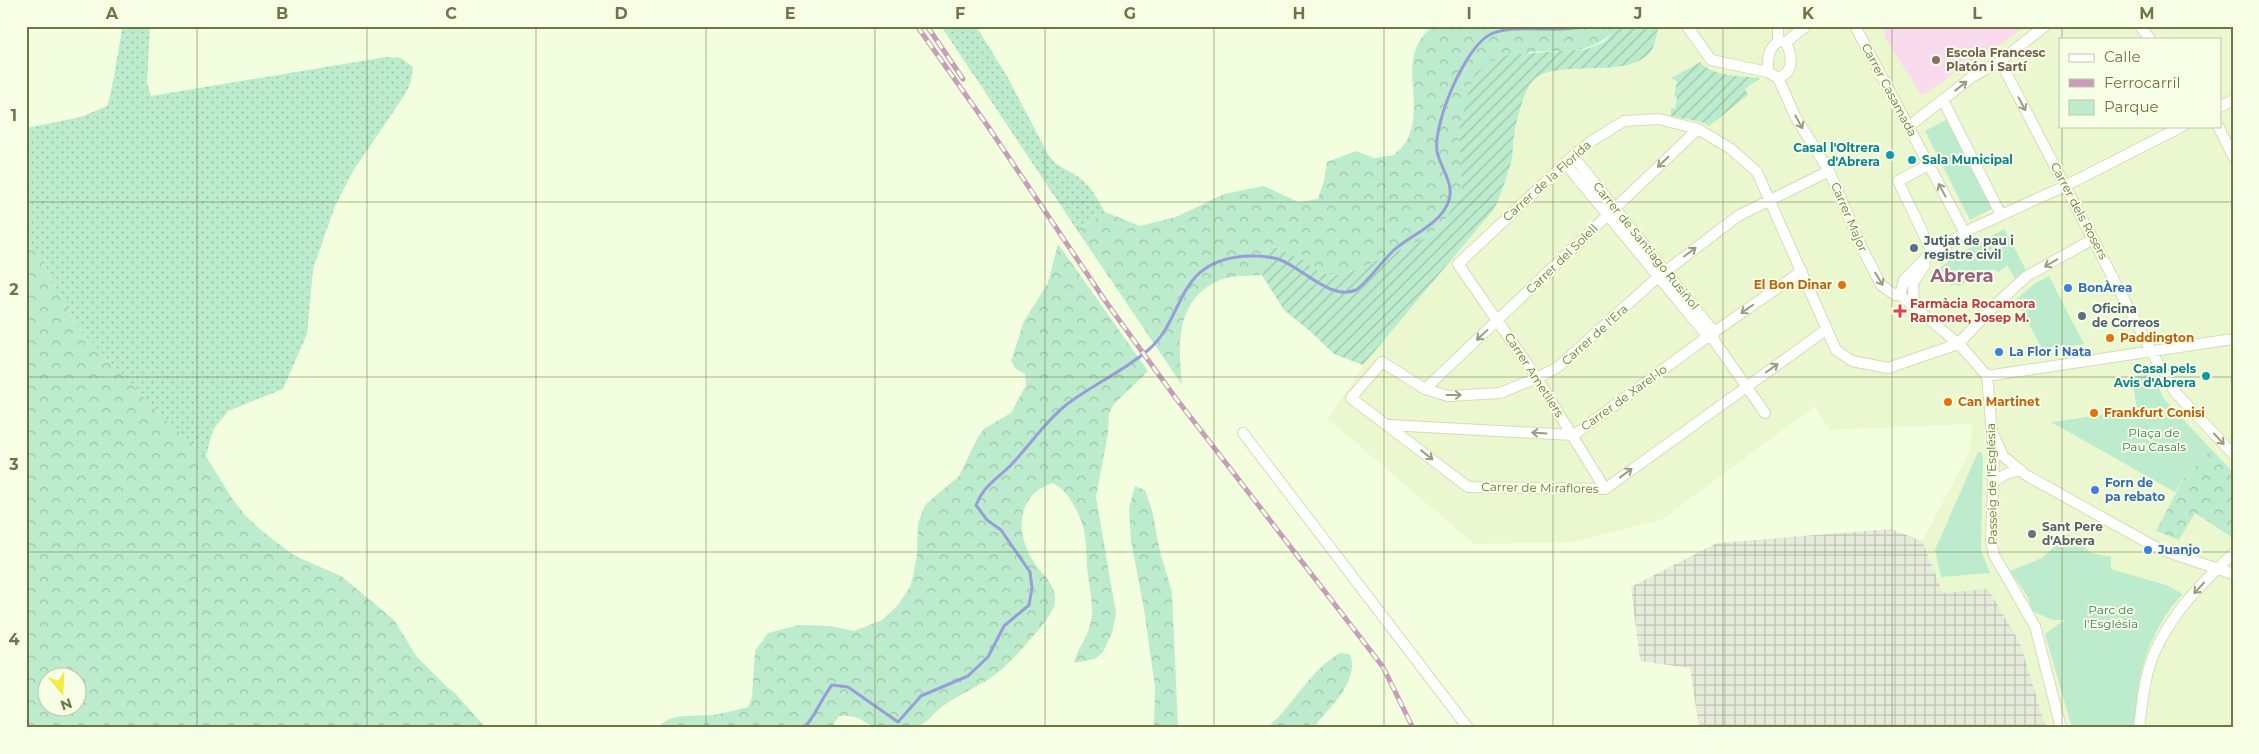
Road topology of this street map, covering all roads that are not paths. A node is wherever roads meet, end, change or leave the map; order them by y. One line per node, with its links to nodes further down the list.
1 (1687, 26): 10 (street)
2 (1778, 26): 8 (street)
3 (1806, 26): 8 (street)
4 (1855, 26): 13 (street, Carrer Casamada)
5 (2045, 26): 9 (street)
6 (2140, 26): 7 (street)
7 (2149, 38)
8 (1782, 41): 10 (street); 11 (street)
9 (2000, 61): 12 (street, one-way to 9); 21 (street, Carrer dels Rosers, one-way to 21)
10 (1768, 72): 11 (street)
11 (1778, 78): 20 (street, Carrer Major, one-way to 20)
12 (1942, 100): 13 (street); 25 (street)
13 (1908, 127): 19 (street, Carrer Casamada)
14 (2179, 128): 21 (street)
15 (2219, 128): 17 (street)
16 (1698, 129): 18 (street, Carrer de la Florida); 22 (street, Carrer de la Florida); 23 (street, Carrer del Solell, one-way to 23)
17 (2233, 156)
18 (1569, 159): 23 (street, Carrer de Santiago Rusiñol); 24 (street, Carrer de Santiago Rusiñol); 30 (street, Carrer de la Florida)
19 (1928, 165): 26 (street, Carrer Casamada, one-way to 19); 29 (street)
20 (1829, 171): 22 (street, Carrer de l'Era); 34 (street, Carrer Major, one-way to 34)
21 (2065, 186): 25 (street); 27 (street, Carrer dels Rosers)
22 (1770, 200): 31 (street, Carrer de la Florida); 32 (street, Carrer de l'Era, one-way to 22)
23 (1616, 207): 24 (street, Carrer del Solell); 32 (street, Carrer de Santiago Rusiñol)
24 (1608, 215): 32 (street, Carrer de Santiago Rusiñol); 36 (street, Carrer del Solell)
25 (2001, 215): 26 (street)
26 (1965, 233): 28 (street)
27 (2093, 239): 40 (street, one-way to 40); 41 (street, Carrer dels Rosers)
28 (1947, 243): 29 (street); 33 (street)
29 (1932, 252): 34 (street)
30 (1458, 264): 36 (street, Carrer Ametllers)
31 (1802, 271): 37 (street, Carrer de la Florida); 38 (street, Carrer de Xarel·lo, one-way to 38)
32 (1662, 274): 38 (street, Carrer de Santiago Rusiñol); 43 (street, Carrer de l'Era)
33 (1913, 283): 34 (street); 35 (street)
34 (1900, 295): 35 (street)
35 (1914, 307): 40 (street)
36 (1498, 320): 43 (street, Carrer Ametllers); 45 (street, Carrer del Solell, one-way to 45)
37 (1827, 329): 40 (street, Carrer de la Florida); 44 (street, Carrer de Miraflores, one-way to 37)
38 (1712, 336): 44 (street, Carrer de Santiago Rusiñol); 51 (street, Carrer de Xarel·lo)
39 (2233, 339): 41 (street)
40 (1958, 344): 42 (street)
41 (2151, 351): 42 (street); 52 (street, Carrer dels Rosers, one-way to 52)
42 (1986, 376): 49 (street, Passeig de l'Església)
43 (1537, 378): 45 (street, Carrer de l'Era, one-way to 43); 51 (street, Carrer Ametllers)
44 (1747, 386): 47 (street, Carrer de Santiago Rusiñol); 55 (street, Carrer de Miraflores, one-way to 44)
45 (1425, 389): 46 (street, Carrer de l'Era)
46 (1351, 398): 48 (street, Carrer de Miraflores)
47 (1765, 413)
48 (1389, 426): 51 (street, Carrer de Xarel·lo, one-way to 48); 55 (street, Carrer de Miraflores, one-way to 55)
49 (1991, 429): 53 (street); 54 (street, Passeig de l'Església)
50 (1243, 433): 59 (street)
51 (1574, 436): 55 (street, Carrer Ametllers)
52 (2233, 454)
53 (2021, 470): 54 (street); 57 (street)
54 (1993, 482): 60 (street, Passeig de l'Església)
55 (1605, 489)
56 (2233, 554): 57 (street)
57 (2216, 569): 58 (street); 61 (street, one-way to 61)
58 (2233, 574)
59 (1468, 728)
60 (2061, 728)
61 (2139, 728)

